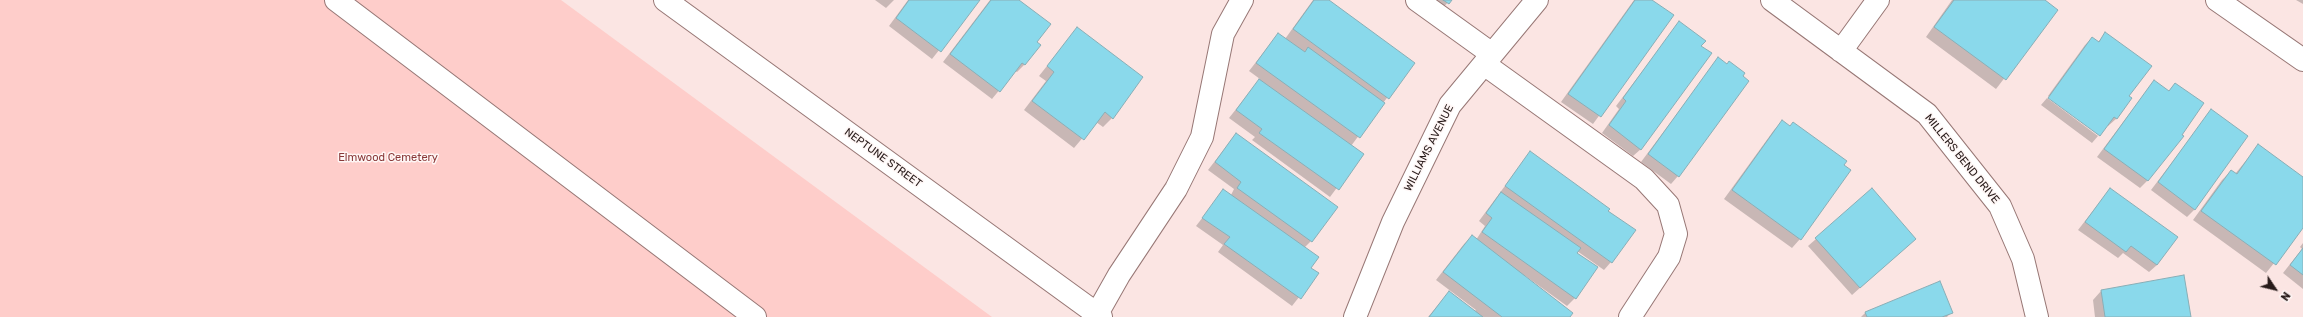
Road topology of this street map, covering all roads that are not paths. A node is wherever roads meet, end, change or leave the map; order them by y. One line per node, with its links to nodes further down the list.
1 (336, 0): 13 (street)
2 (665, 0): 12 (street, NEPTUNE STREET)
3 (1242, 0): 12 (street)
4 (1417, 0): 10 (street)
5 (1537, 0): 10 (street, WILLIAMS AVENUE)
6 (1772, 0): 9 (street, MILLERS BEND DRIVE)
7 (1878, 0): 9 (street)
8 (2217, 0): 11 (street)
9 (1841, 51): 16 (street, MILLERS BEND DRIVE)
10 (1488, 59): 14 (street, WILLIAMS AVENUE); 15 (street)
11 (2303, 60)
12 (1099, 316)
13 (755, 317)
14 (1356, 317)
15 (1630, 317)
16 (2037, 317)

